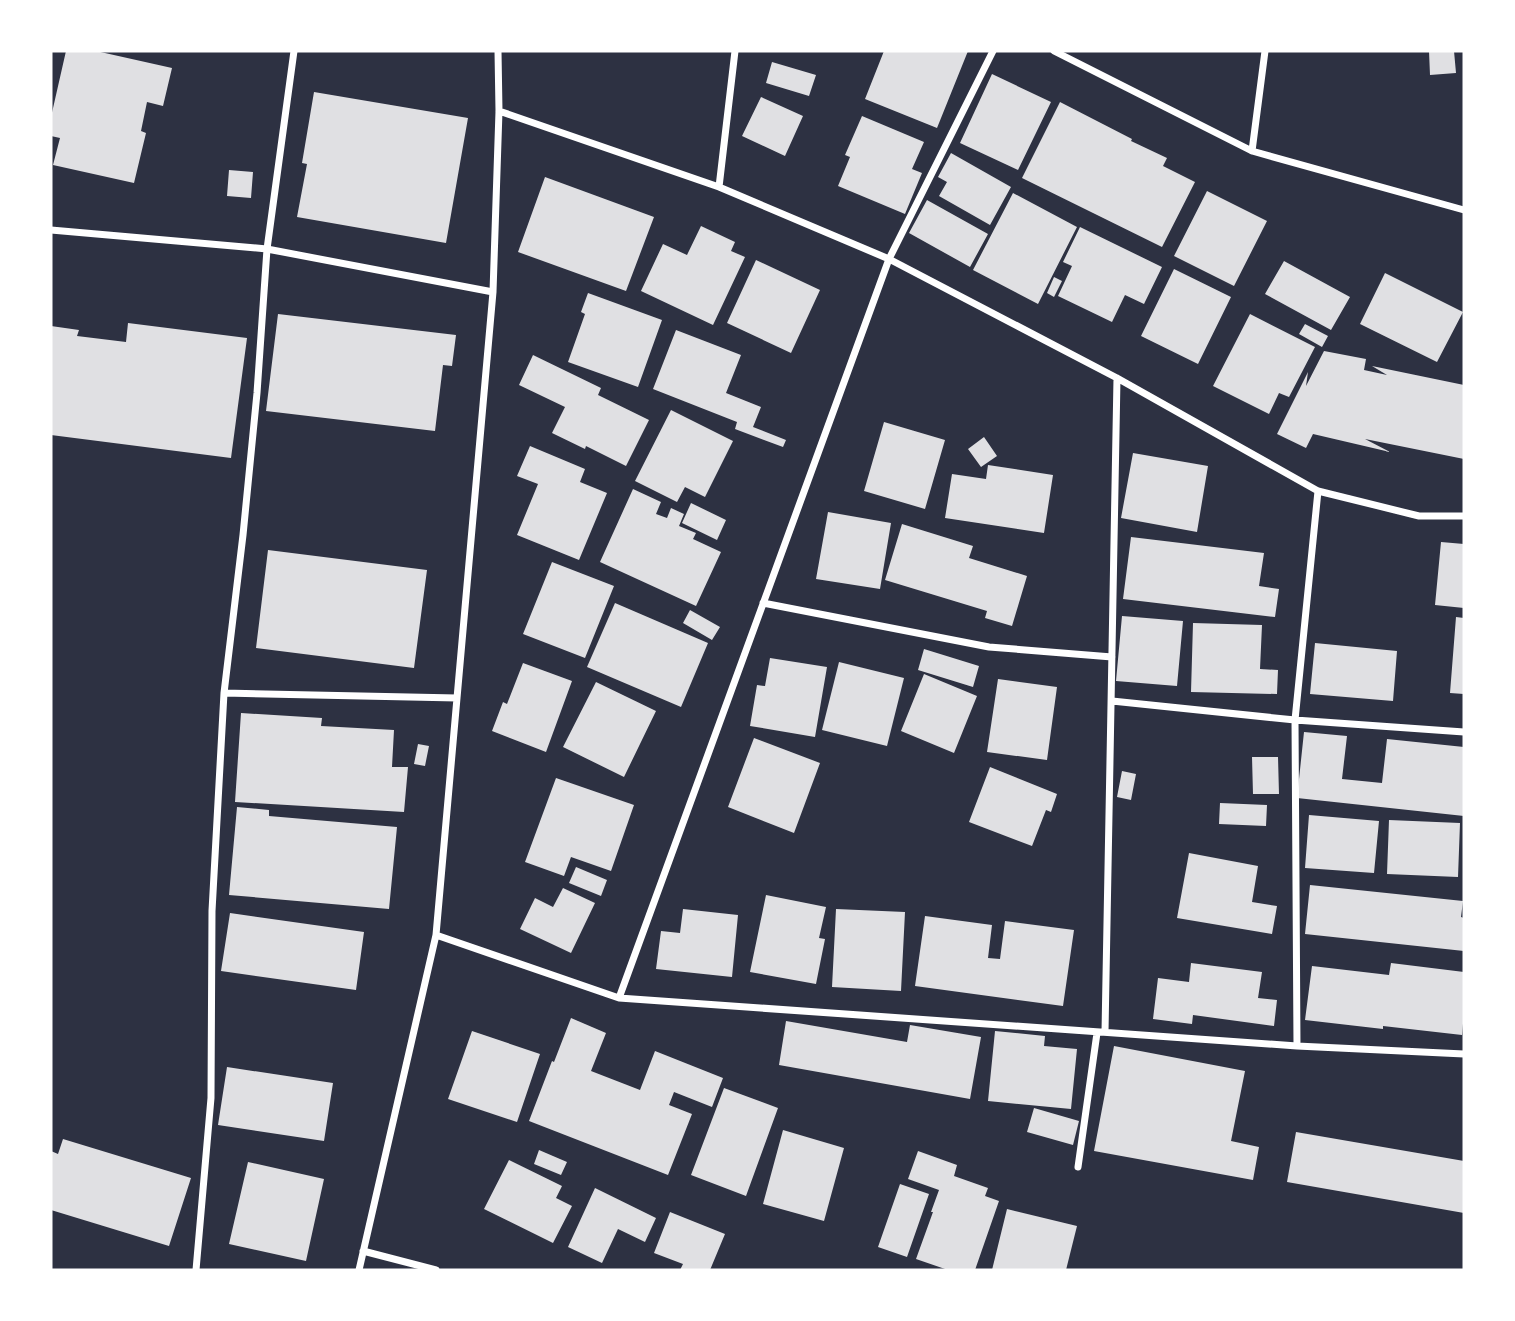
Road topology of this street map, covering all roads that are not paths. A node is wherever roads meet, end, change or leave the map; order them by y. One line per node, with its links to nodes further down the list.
1 (294, 51): 12 (street)
2 (498, 51): 7 (street)
3 (735, 51): 9 (street)
4 (993, 51): 13 (street)
5 (1054, 51): 8 (street)
6 (1265, 51): 8 (street)
7 (499, 111): 9 (street); 14 (street)
8 (1252, 151): 10 (street)
9 (719, 187): 13 (street)
10 (1464, 210)
11 (51, 230): 12 (street)
12 (267, 249): 14 (street); 20 (street)
13 (889, 259): 15 (street); 18 (street)
14 (494, 292): 21 (street)
15 (1117, 378): 16 (street); 19 (street)
16 (1318, 491): 17 (street); 23 (street)
17 (1464, 516)
18 (763, 603): 19 (street); 26 (street)
19 (1112, 657): 22 (street)
20 (225, 692): 21 (street); 32 (street)
21 (457, 698): 25 (street)
22 (1112, 701): 23 (street); 27 (street)
23 (1295, 720): 24 (street); 28 (street)
24 (1464, 732)
25 (436, 935): 26 (street); 31 (street)
26 (619, 998): 27 (street)
27 (1101, 1032): 28 (street); 30 (street)
28 (1297, 1046): 29 (street)
29 (1464, 1054)
30 (1078, 1167)
31 (363, 1251): 33 (street); 34 (street)
32 (196, 1270)
33 (359, 1270)
34 (436, 1270)

